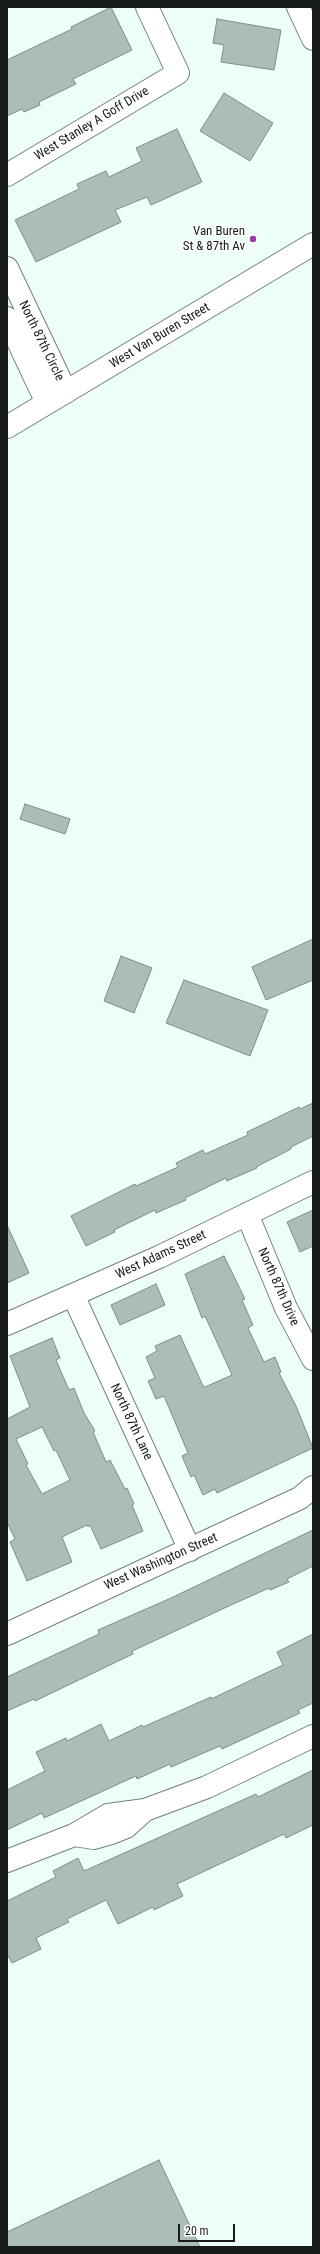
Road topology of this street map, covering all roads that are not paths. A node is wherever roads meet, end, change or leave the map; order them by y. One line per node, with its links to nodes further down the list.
1 (147, 7): 4 (street, West Stanley A Goff Drive)
2 (298, 7): 3 (street)
3 (313, 39)
4 (7, 175)
5 (313, 244): 8 (street, West Van Buren Street)
6 (7, 268): 8 (street, North 87th Circle)
7 (7, 318): 9 (street, North 87th Circle)
8 (66, 392): 9 (street, West Van Buren Street)
9 (48, 403): 10 (street, West Van Buren Street)
10 (7, 427)
11 (313, 1182): 12 (street, West Adams Street)
12 (246, 1214): 13 (street, West Adams Street); 15 (street, North 87th Drive)
13 (73, 1295): 14 (street, West Adams Street); 17 (street, North 87th Lane)
14 (7, 1324)
15 (313, 1359)
16 (313, 1487): 17 (street, West Washington Street)
17 (190, 1550): 18 (street, West Washington Street)
18 (9, 1627)
19 (313, 1736): 20 (street)
20 (7, 1861)

